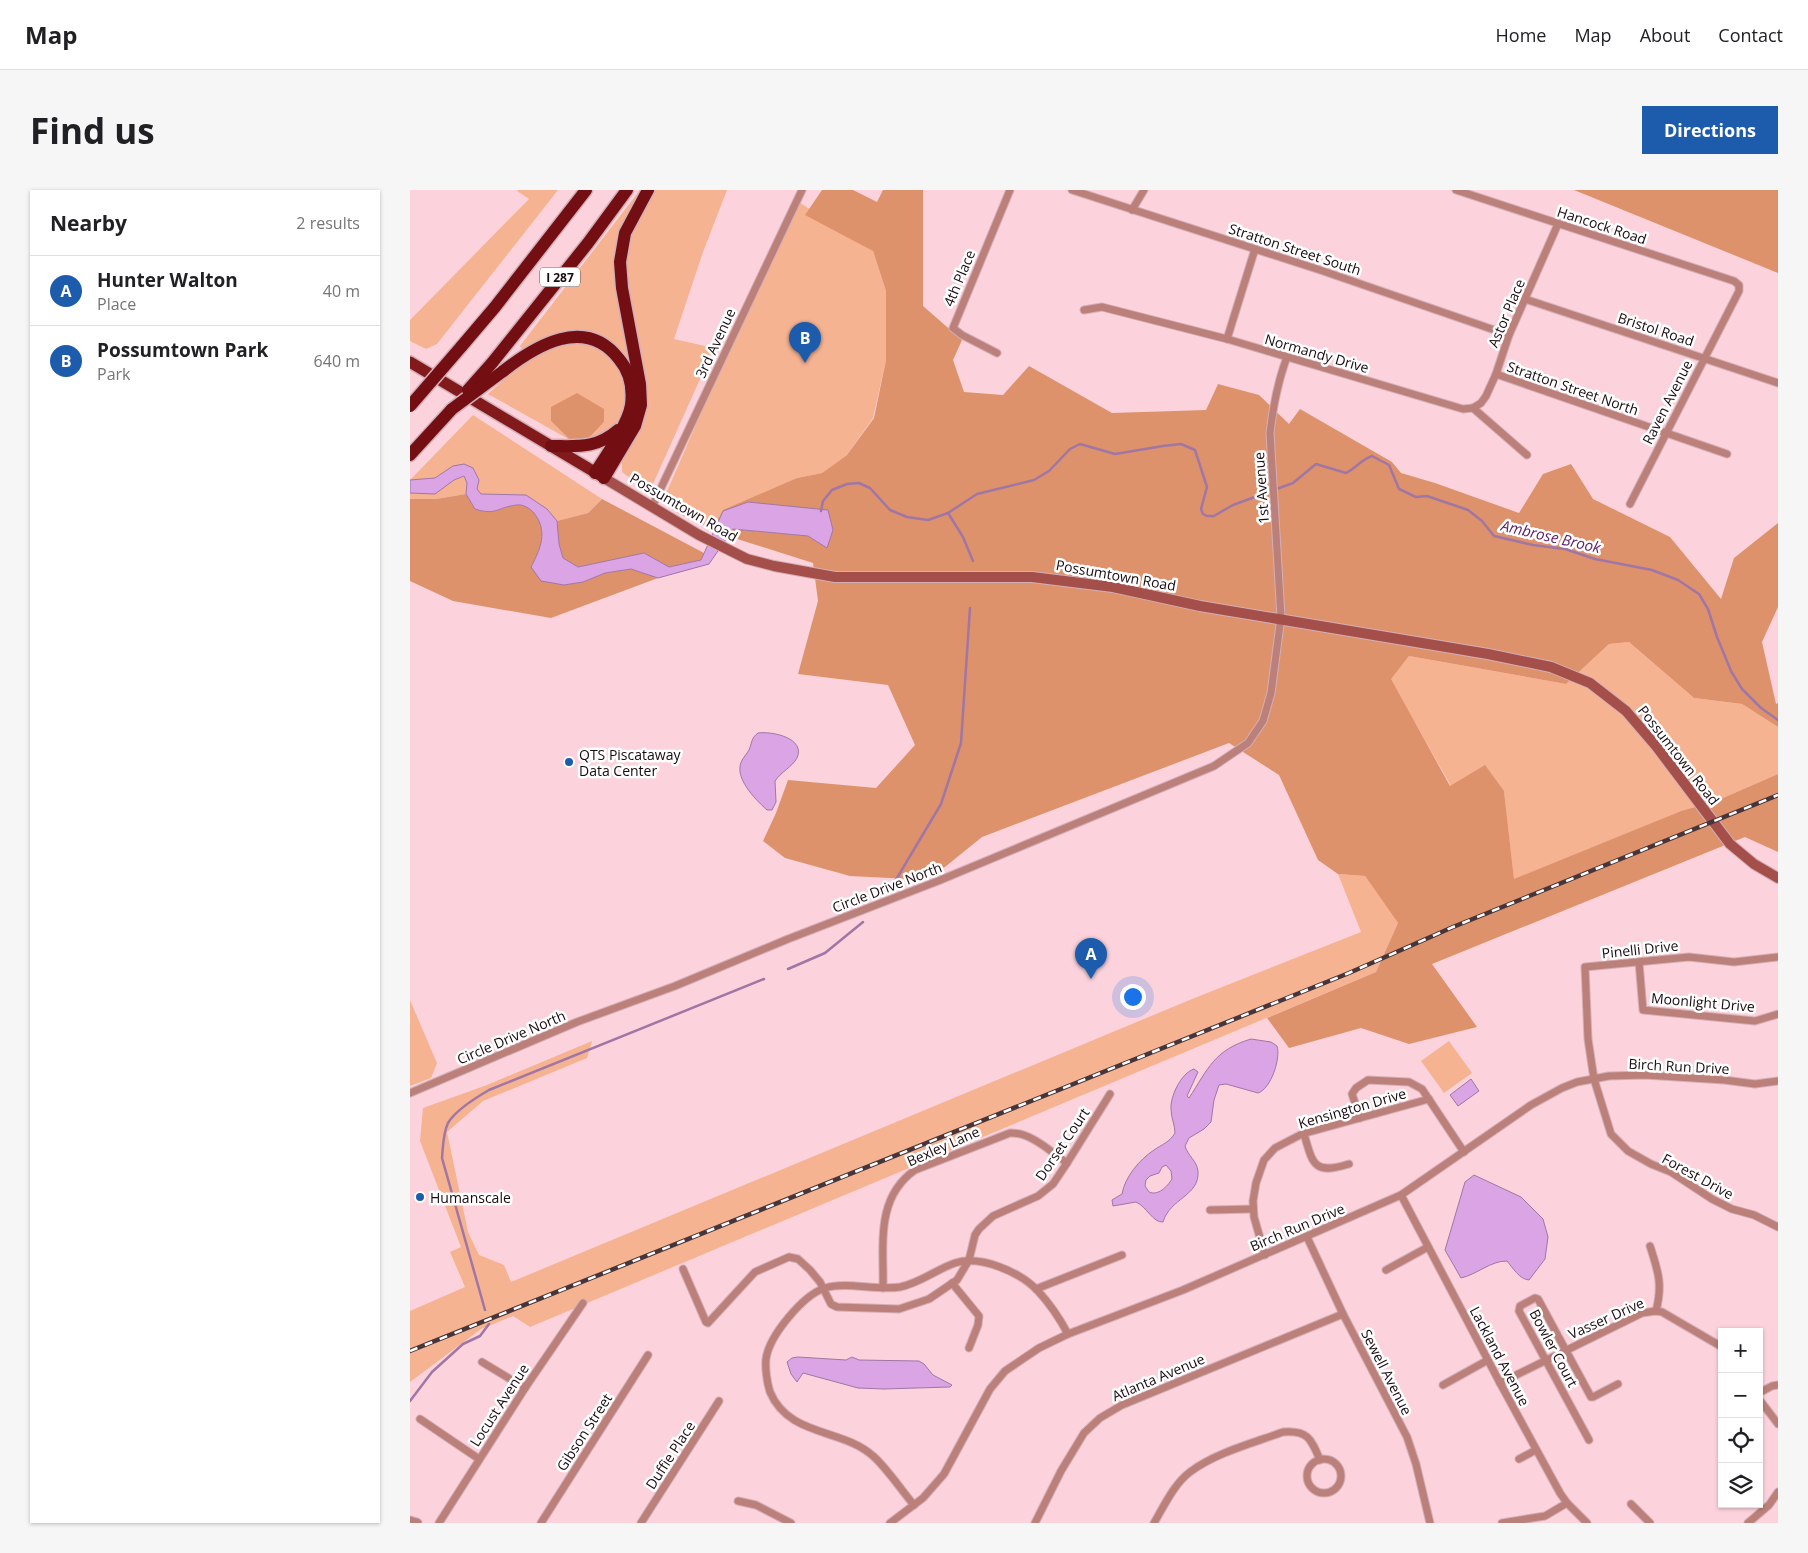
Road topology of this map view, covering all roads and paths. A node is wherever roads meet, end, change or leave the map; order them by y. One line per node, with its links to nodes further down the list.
1 (575, 190): 11 (highway)
2 (586, 190): 11 (highway, I 287)
3 (627, 190): 27 (highway, I 287, bridge)
4 (648, 190): 34 (highway)
5 (802, 190): 36 (street, 3rd Avenue)
6 (1010, 190): 19 (street, 4th Place)
7 (1072, 190): 10 (street, Stratton Street South)
8 (1144, 190): 10 (street)
9 (1456, 190): 12 (street, Hancock Road)
10 (1132, 210): 13 (street, Stratton Street South)
11 (570, 211): 25 (highway, I 287, bridge)
12 (1558, 224): 14 (street, Hancock Road); 15 (street, Astor Place)
13 (1255, 249): 17 (street, Stratton Street South); 18 (street)
14 (1739, 285): 21 (street, Raven Avenue)
15 (1525, 299): 17 (street, Astor Place); 21 (street, Bristol Road)
16 (1084, 310): 18 (street, Normandy Drive)
17 (1509, 335): 23 (street, Astor Place)
18 (1227, 339): 20 (street, Normandy Drive)
19 (997, 353)
20 (1287, 357): 26 (street, Normandy Drive); 37 (street, 1st Avenue)
21 (1703, 358): 24 (street, Bristol Road); 29 (street, Raven Avenue)
22 (410, 362): 30 (highway, Possumtown Road)
23 (1496, 374): 26 (street, Astor Place); 29 (street, Stratton Street North)
24 (1778, 383)
25 (410, 406)
26 (1473, 408): 33 (street)
27 (452, 409): 28 (highway, bridge); 32 (highway, I 287)
28 (622, 427): 30 (highway); 34 (highway)
29 (1665, 433): 31 (street, Stratton Street North); 35 (street, Raven Avenue)
30 (551, 446): 34 (highway, Possumtown Road)
31 (1727, 454)
32 (410, 455)
33 (1527, 455)
34 (600, 475): 36 (main road, Possumtown Road)
35 (1630, 504)
36 (652, 507): 37 (main road, Possumtown Road)
37 (1281, 620): 38 (main road, Possumtown Road); 44 (street, Circle Drive North)
38 (1778, 878)
39 (1778, 957): 40 (street, Pinelli Drive)
40 (1639, 962): 41 (street, Moonlight Drive); 42 (street, Pinelli Drive)
41 (1778, 1014)
42 (1594, 1078): 43 (street, Birch Run Drive); 49 (street, Birch Run Drive); 55 (street, Forest Drive)
43 (1778, 1081)
44 (410, 1093)
45 (1110, 1094): 50 (street, Dorset Court)
46 (1429, 1099): 47 (street, Kensington Drive); 47 (street); 49 (street)
47 (1360, 1118): 48 (street, Kensington Drive)
48 (1304, 1134): 51 (street); 54 (street, Kensington Drive)
49 (1464, 1152): 52 (street, Birch Run Drive)
50 (1068, 1163): 61 (street, Dorset Court); 66 (street, Bexley Lane)
51 (1349, 1164)
52 (1401, 1195): 56 (street, Birch Run Drive); 58 (street, Lackland Avenue)
53 (1210, 1210): 54 (street)
54 (1253, 1210): 60 (street, Kensington Drive)
55 (1778, 1227)
56 (1307, 1237): 60 (street, Birch Run Drive); 70 (street, Sewell Avenue)
57 (1650, 1246): 69 (street)
58 (1428, 1247): 63 (street); 76 (street, Lackland Avenue)
59 (1122, 1255): 67 (street)
60 (1265, 1255): 71 (street, Birch Run Drive)
61 (969, 1260): 64 (street, Dorset Court); 66 (street); 67 (street)
62 (683, 1269): 65 (street)
63 (1386, 1270)
64 (952, 1284): 65 (street); 73 (street)
65 (823, 1288): 66 (street); 98 (street)
66 (883, 1288)
67 (1036, 1289): 71 (street)
68 (583, 1303): 83 (street, Locust Avenue)
69 (1656, 1311): 72 (street, Vasser Drive); 74 (street, Vasser Drive)
70 (1343, 1314): 107 (street, Atlanta Avenue); 109 (street, Sewell Avenue)
71 (1068, 1334): 98 (street, Birch Run Drive)
72 (1718, 1345)
73 (969, 1348)
74 (1566, 1350): 77 (street, Vasser Drive); 77 (street, Bowler Court); 80 (street, Bowler Court)
75 (648, 1355): 103 (street, Gibson Street)
76 (1488, 1360): 79 (street, Lackland Avenue); 81 (street)
77 (1547, 1360): 79 (street, Vasser Drive); 89 (street, Bowler Court)
78 (482, 1362): 83 (street)
79 (1500, 1384): 90 (street, Lackland Avenue)
80 (1618, 1384)
81 (1443, 1385)
82 (1778, 1385): 84 (street)
83 (525, 1388): 91 (street, Locust Avenue)
84 (1763, 1391)
85 (719, 1401): 104 (street, Duffie Place)
86 (1763, 1404): 88 (street)
87 (420, 1419): 91 (street)
88 (1778, 1424)
89 (1589, 1440)
90 (1536, 1450): 92 (street); 96 (street, Lackland Avenue)
91 (479, 1459): 102 (street, Locust Avenue)
92 (1519, 1459)
93 (1320, 1460): 93 (street); 108 (street)
94 (1778, 1492): 113 (street)
95 (738, 1501): 105 (street)
96 (1567, 1503): 99 (street); 111 (street, Lackland Avenue)
97 (1631, 1504): 112 (street)
98 (914, 1505): 106 (street, Birch Run Drive)
99 (1540, 1520): 110 (street)
100 (410, 1521): 101 (street)
101 (417, 1523)
102 (439, 1523)
103 (541, 1523)
104 (641, 1523)
105 (791, 1523)
106 (890, 1523)
107 (1035, 1523)
108 (1154, 1523)
109 (1430, 1523)
110 (1502, 1523)
111 (1587, 1523)
112 (1650, 1523)
113 (1748, 1523)

